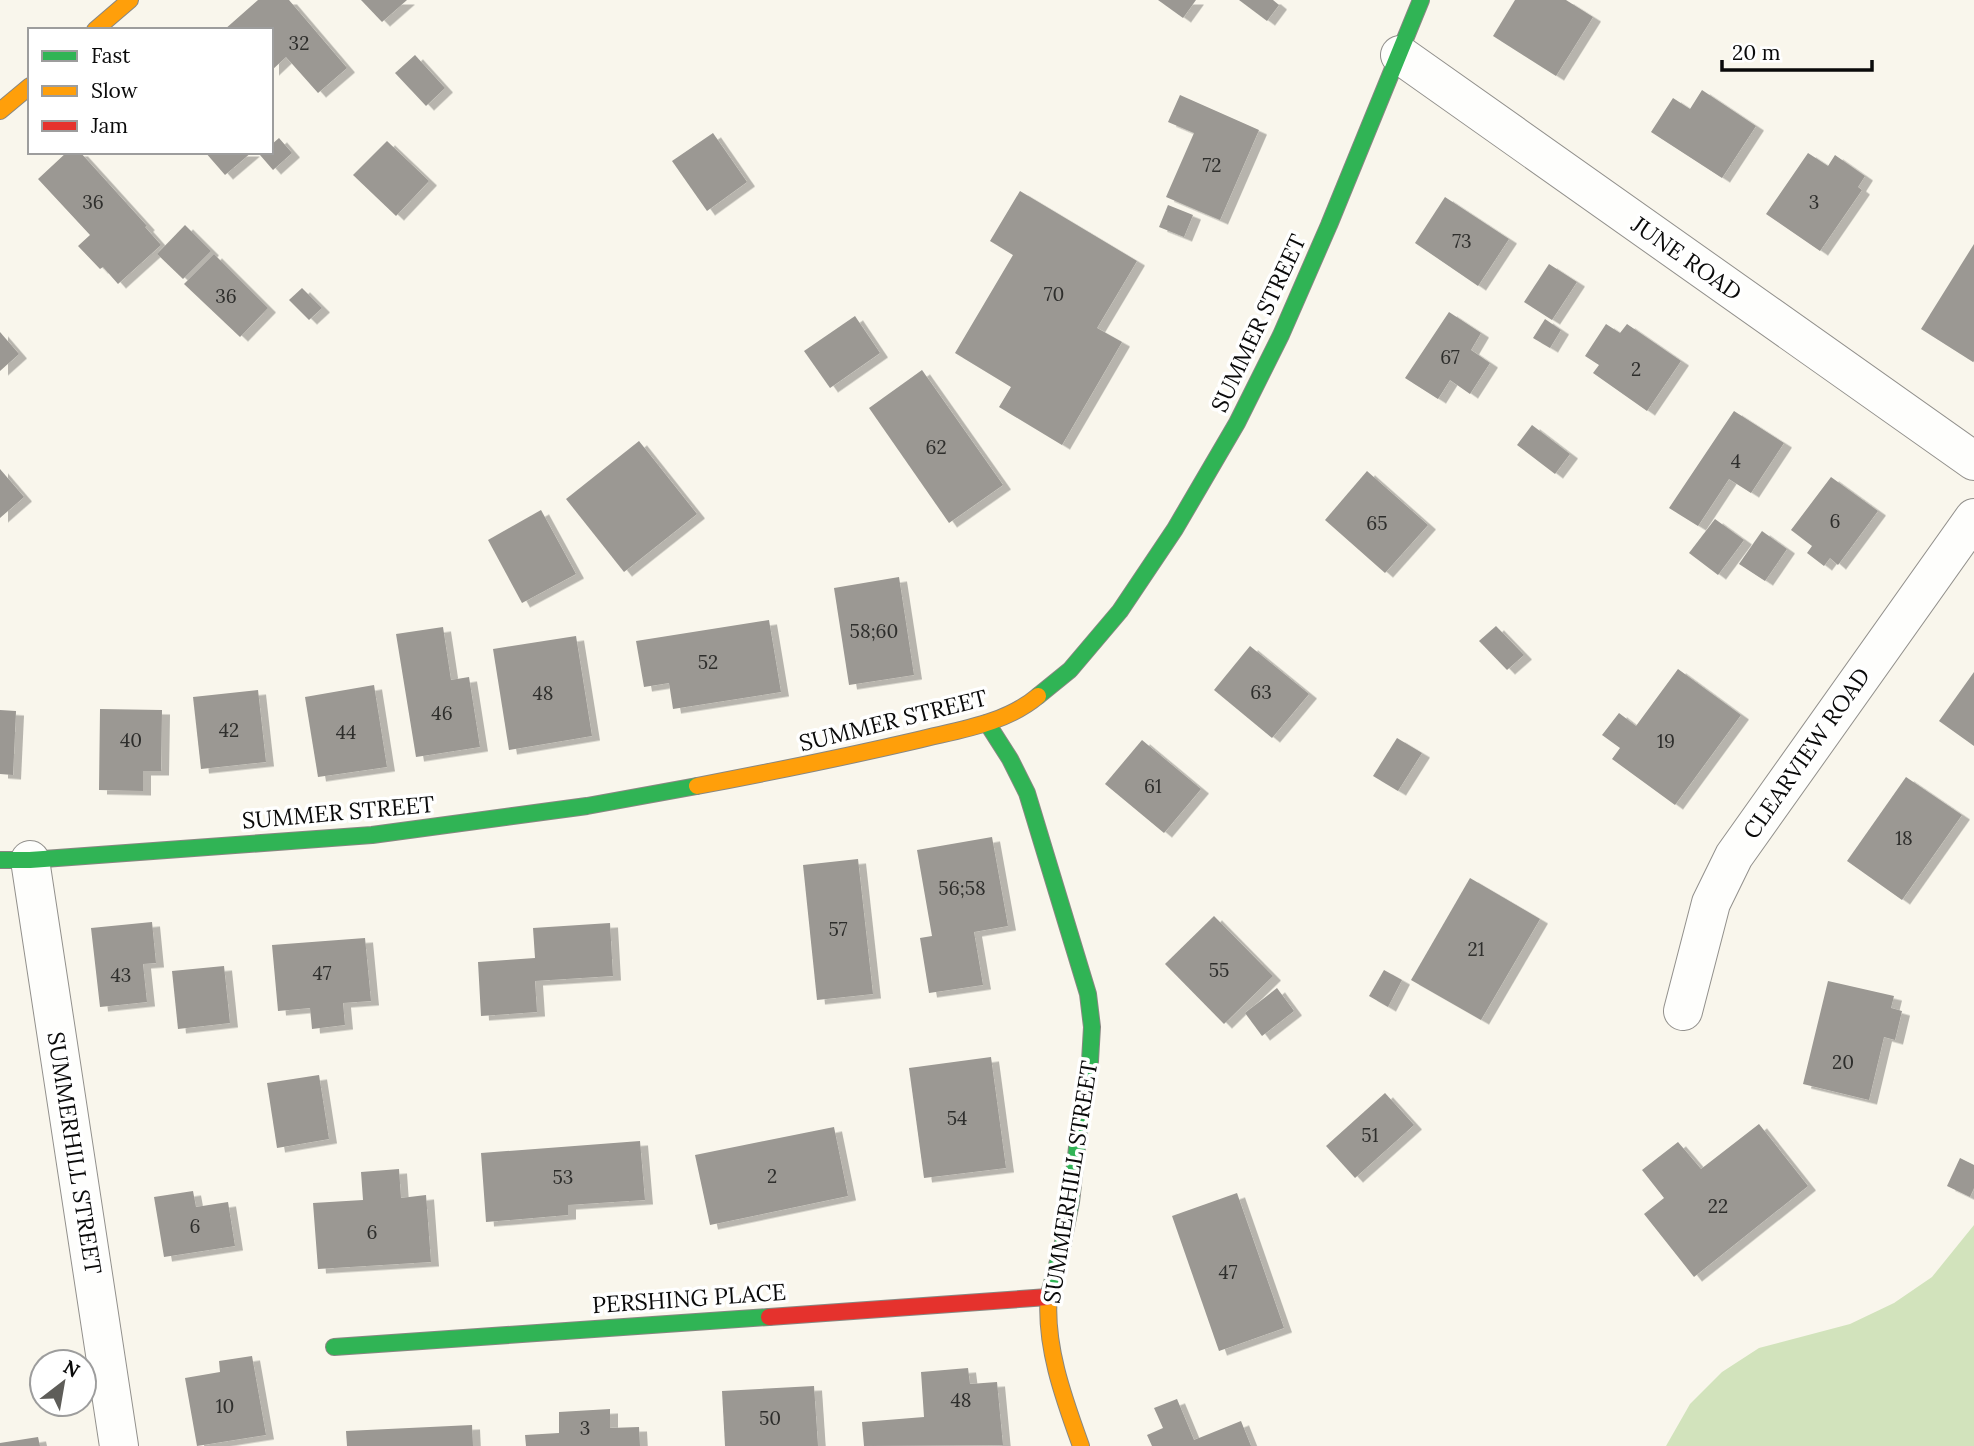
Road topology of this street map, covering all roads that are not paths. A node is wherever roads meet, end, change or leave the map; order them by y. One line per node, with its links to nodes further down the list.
1 (130, 0): 3 (main road)
2 (1421, 0): 4 (main road, SUMMER STREET)
3 (97, 28)
4 (1400, 55): 7 (street, JUNE ROAD); 9 (main road, SUMMER STREET)
5 (28, 88): 6 (main road)
6 (0, 111)
7 (1974, 461)
8 (1974, 518): 11 (street, CLEARVIEW ROAD)
9 (987, 723): 10 (main road, SUMMER STREET); 12 (main road, SUMMERHILL STREET)
10 (15, 860): 14 (street, SUMMERHILL STREET)
11 (1683, 1011)
12 (1048, 1297): 13 (main road, PERSHING PLACE); 15 (main road, SUMMERHILL STREET)
13 (334, 1347)
14 (119, 1446)
15 (1081, 1446)

